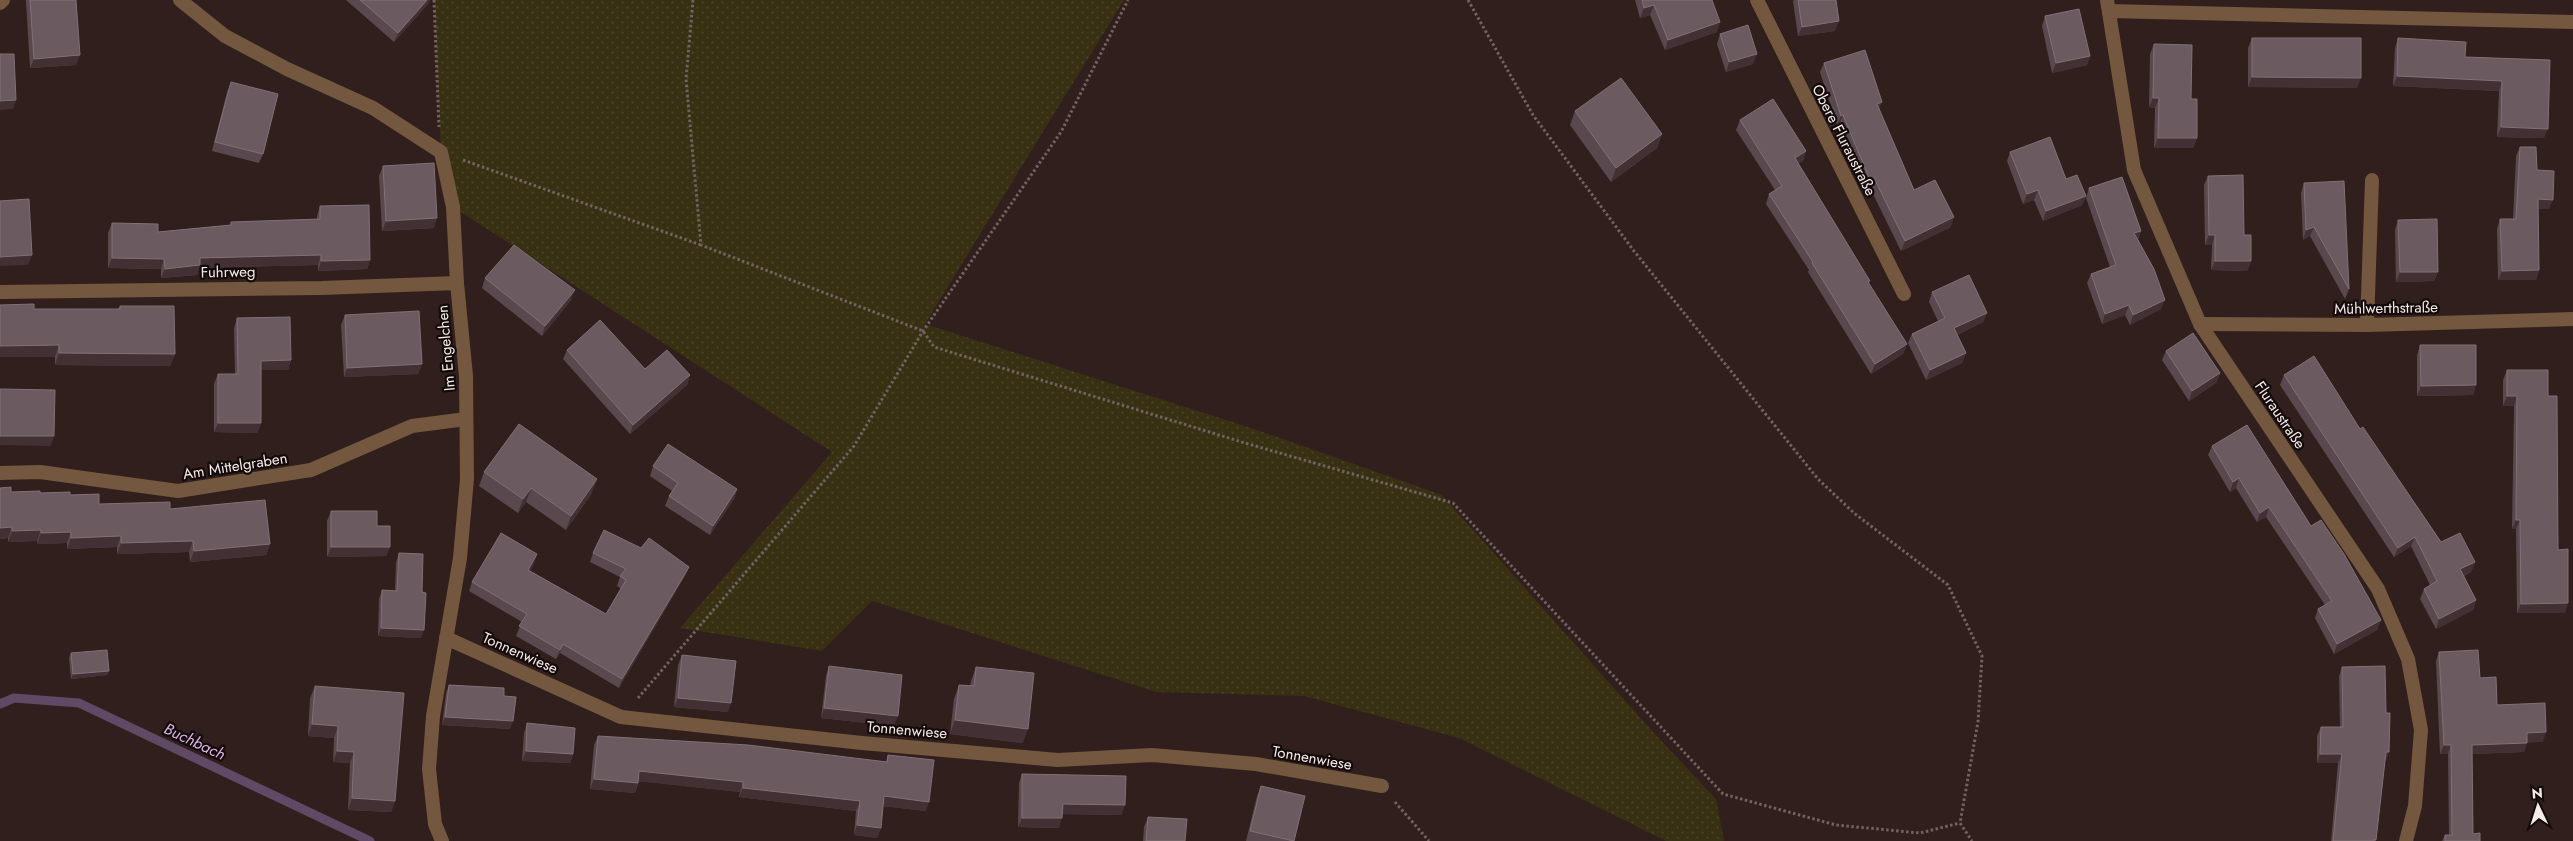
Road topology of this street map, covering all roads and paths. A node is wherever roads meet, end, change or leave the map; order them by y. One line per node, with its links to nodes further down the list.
1 (3, 0): 8 (street)
2 (180, 0): 11 (street)
3 (434, 0): 11 (path)
4 (693, 0): 13 (path)
5 (1128, 0): 20 (path)
6 (1468, 0): 26 (path)
7 (1757, 0): 16 (street, Obere Fluraustraße)
8 (0, 3)
9 (2108, 6): 10 (street); 18 (street, Fluraustraße)
10 (2573, 22)
11 (440, 152): 13 (path); 14 (street, Im Engelchen)
12 (2372, 180): 19 (street)
13 (701, 245): 20 (path)
14 (457, 283): 15 (street, Fuhrweg); 21 (street, Im Engelchen)
15 (0, 292)
16 (1904, 294)
17 (2573, 319): 19 (street, Mühlwerthstraße)
18 (2200, 324): 19 (street, Mühlwerthstraße); 30 (street, Fluraustraße)
19 (2367, 325)
20 (923, 330): 24 (path); 26 (path)
21 (466, 419): 22 (street, Am Mittelgraben); 23 (street, Im Engelchen)
22 (0, 473)
23 (446, 638): 24 (street, Tonnenwiese); 27 (street, Im Engelchen)
24 (621, 717): 25 (street, Tonnenwiese)
25 (1382, 786): 28 (path)
26 (1960, 823): 29 (path)
27 (442, 841)
28 (1429, 841)
29 (1972, 841)
30 (2406, 841)

